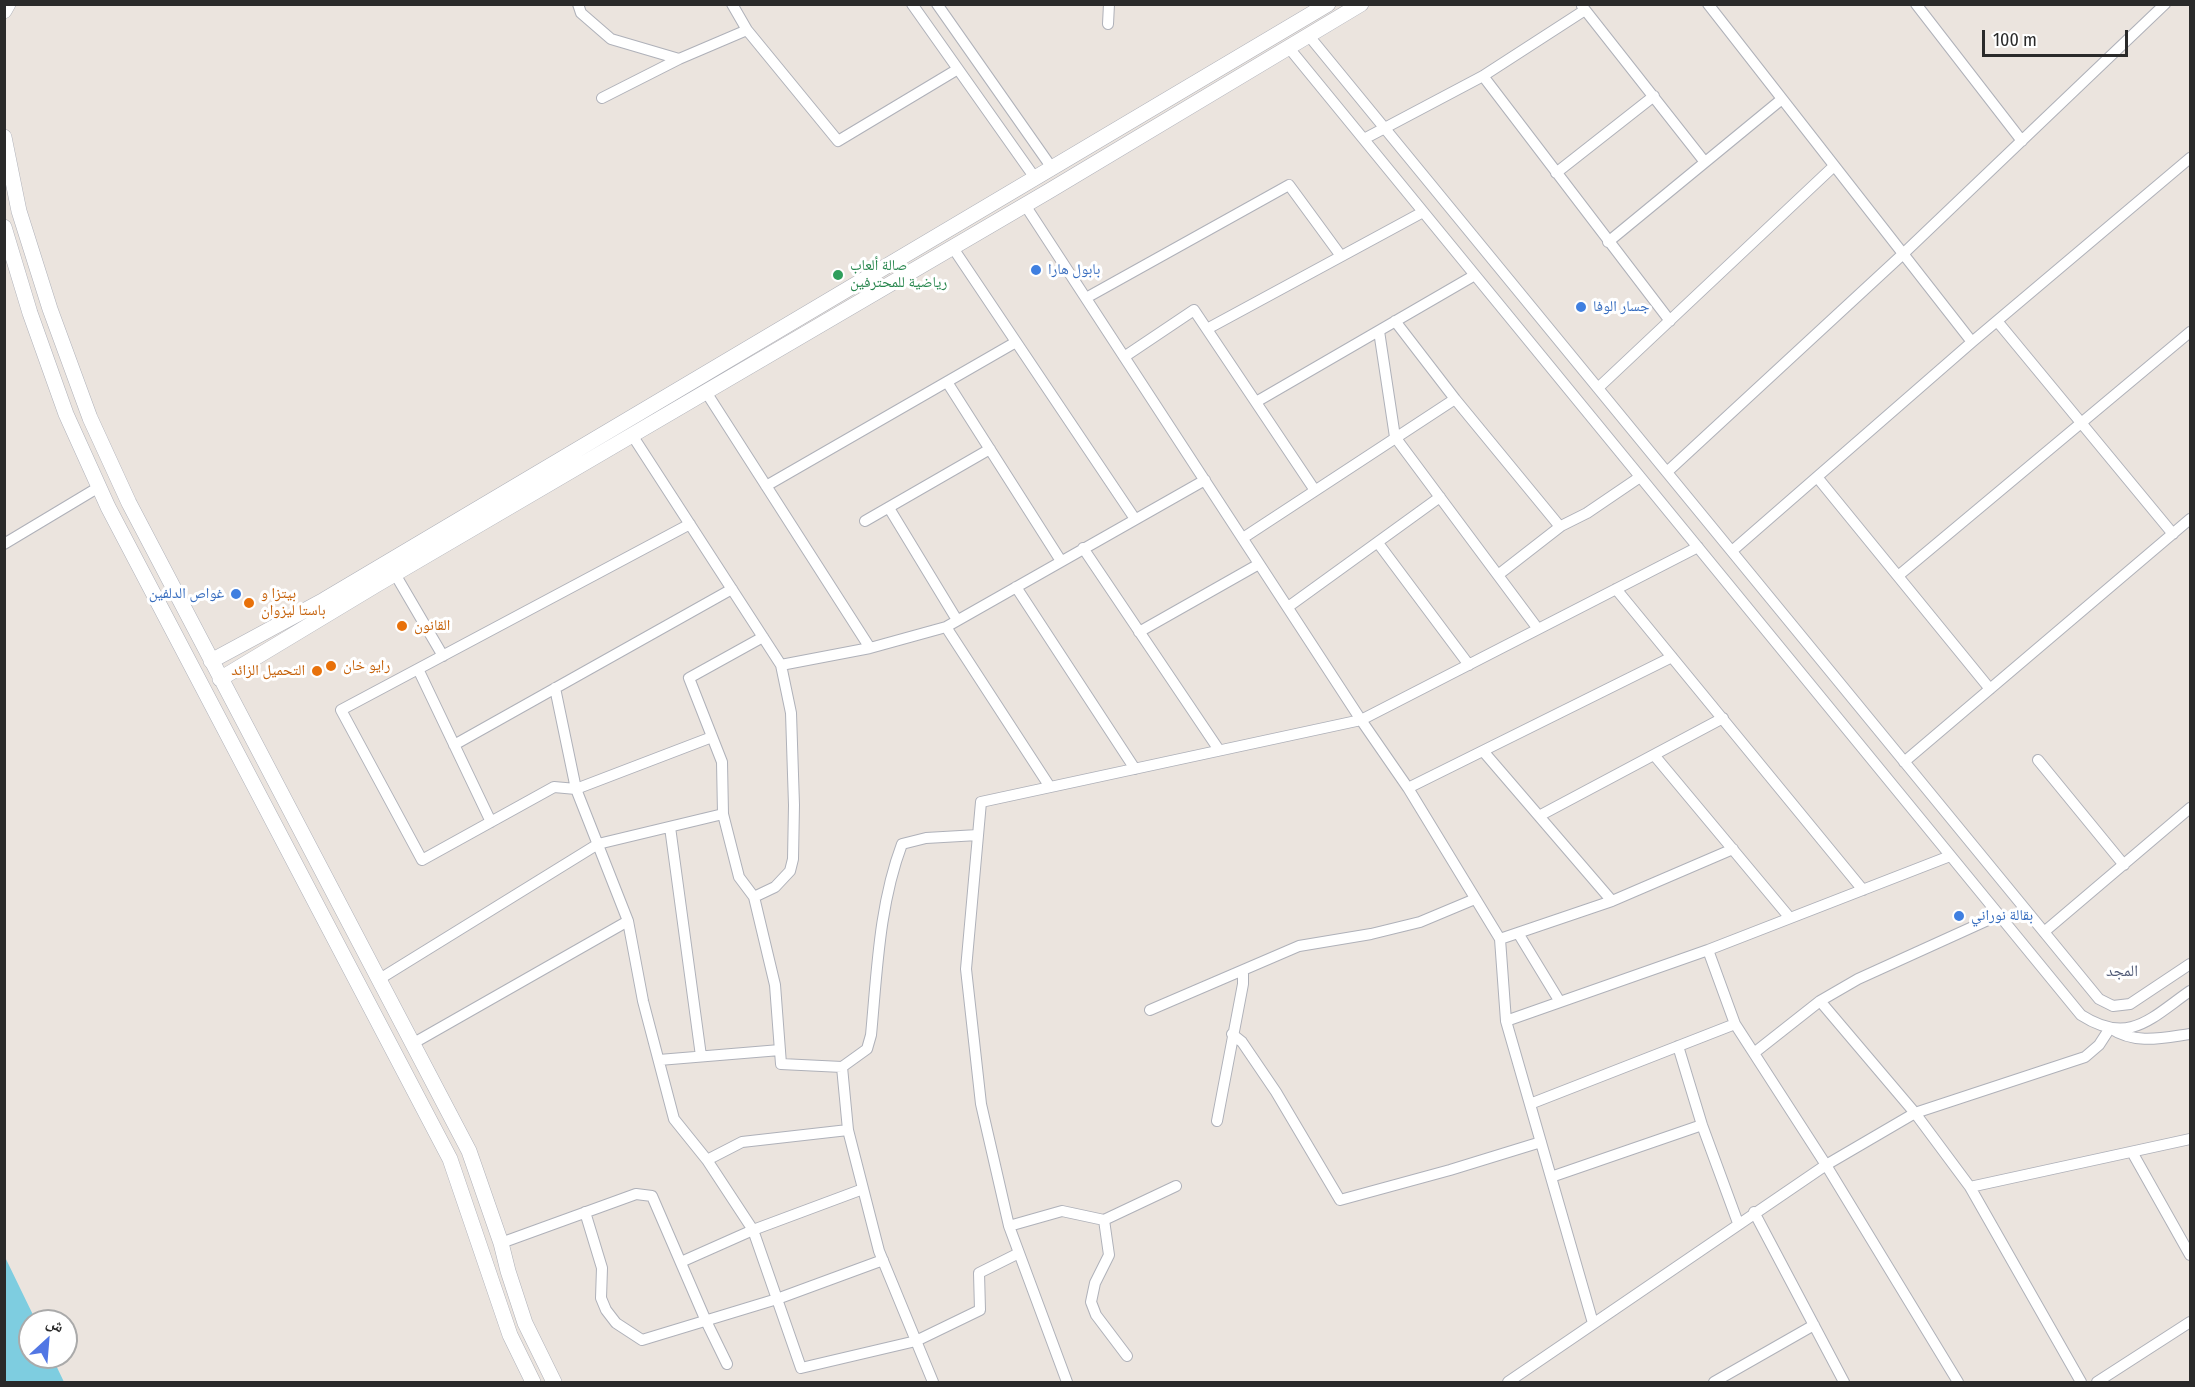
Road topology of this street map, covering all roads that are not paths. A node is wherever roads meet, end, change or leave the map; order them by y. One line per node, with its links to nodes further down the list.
1 (8, 4): 13 (main road)
2 (578, 4): 18 (street)
3 (732, 4): 15 (street)
4 (912, 4): 19 (street)
5 (937, 4): 31 (street)
6 (1109, 4): 14 (street)
7 (1328, 4): 31 (main road)
8 (1361, 4): 16 (main road)
9 (1708, 4): 23 (street)
10 (1916, 4): 27 (street)
11 (2165, 4): 27 (street)
12 (1583, 7): 20 (street); 21 (street)
13 (4, 11)
14 (1108, 24)
15 (747, 30): 18 (street); 19 (street)
16 (1309, 36): 17 (main road); 24 (street)
17 (1289, 48): 26 (street); 34 (main road)
18 (679, 59): 22 (street)
19 (958, 69): 33 (street)
20 (1483, 76): 24 (street); 32 (street)
21 (1654, 96): 29 (street); 32 (street)
22 (602, 98)
23 (1782, 99): 29 (street); 30 (street)
24 (1384, 127): 26 (street); 53 (street)
25 (4, 137): 99 (main road)
26 (1364, 139): 35 (street)
27 (2022, 141): 39 (street)
28 (2190, 158): 45 (street)
29 (1704, 161): 37 (street)
30 (1834, 166): 39 (street); 44 (street)
31 (1052, 168): 33 (main road)
32 (1556, 173): 37 (street)
33 (1035, 178): 99 (main road)
34 (1025, 205): 38 (main road); 42 (street)
35 (1423, 212): 40 (street); 41 (street)
36 (4, 227): 66 (main road)
37 (1608, 242): 44 (street)
38 (953, 248): 49 (street); 54 (main road)
39 (1904, 254): 50 (street); 61 (street)
40 (1341, 256): 42 (street); 46 (street)
41 (1475, 275): 43 (street); 62 (street)
42 (1086, 298): 51 (street)
43 (1395, 321): 47 (street); 55 (street)
44 (1670, 321): 53 (street)
45 (1997, 321): 50 (street); 57 (street)
46 (1207, 328): 51 (street); 56 (street)
47 (1379, 331): 56 (street); 59 (street)
48 (2190, 332): 57 (street)
49 (1016, 342): 52 (street); 70 (street)
50 (1972, 342): 63 (street)
51 (1124, 357): 64 (street)
52 (947, 382): 60 (street); 65 (street)
53 (1598, 388): 61 (street)
54 (706, 392): 58 (main road); 65 (street)
55 (1455, 399): 59 (street); 74 (street)
56 (1257, 402): 67 (street)
57 (2081, 424): 75 (street); 86 (street)
58 (632, 435): 73 (street); 84 (main road)
59 (1395, 437): 67 (street); 68 (street)
60 (990, 449): 69 (street); 82 (street)
61 (1667, 472): 81 (street)
62 (1640, 477): 79 (street); 85 (street)
63 (1817, 477): 81 (street); 86 (street)
64 (1205, 480): 70 (street); 76 (street)
65 (766, 486): 96 (street)
66 (99, 487): 78 (street); 193 (main road)
67 (1314, 489): 76 (street)
68 (1440, 497): 77 (street); 85 (street)
69 (889, 508): 72 (street); 91 (street)
70 (1135, 519): 80 (street)
71 (2190, 519): 75 (street)
72 (866, 521)
73 (690, 524): 88 (street); 97 (street)
74 (1557, 524)
75 (2173, 534): 105 (street)
76 (1242, 538): 83 (street)
77 (1378, 543): 90 (street); 100 (street)
78 (4, 544)
79 (1698, 547): 89 (street); 127 (street)
80 (1083, 549): 82 (street); 94 (street)
81 (1731, 551): 114 (street)
82 (1061, 561): 87 (street)
83 (1259, 564): 90 (street); 94 (street)
84 (395, 574): 97 (street); 103 (main road)
85 (1498, 574): 93 (street)
86 (1898, 576): 105 (street)
87 (1016, 587): 91 (street); 115 (street)
88 (732, 589): 95 (street); 104 (street)
89 (1616, 589): 93 (street); 98 (street)
90 (1288, 607): 107 (street)
91 (957, 620): 92 (street)
92 (945, 627): 96 (street); 116 (street)
93 (1539, 629): 100 (street)
94 (1139, 632): 110 (street)
95 (763, 637): 101 (street); 108 (street)
96 (870, 648): 101 (street)
97 (443, 656): 102 (street)
98 (1672, 657): 106 (street); 111 (street)
99 (211, 661): 103 (main road)
100 (1469, 664): 107 (street)
101 (781, 665): 130 (street)
102 (418, 669): 109 (street); 122 (street)
103 (220, 679): 142 (main road)
104 (555, 688): 109 (street); 118 (street)
105 (1990, 689): 114 (street)
106 (1723, 718): 112 (street); 129 (street)
107 (1361, 720): 110 (street); 117 (street)
108 (712, 737): 118 (street); 120 (street)
109 (454, 745): 122 (street)
110 (1218, 750): 115 (street)
111 (1483, 751): 117 (street); 121 (street)
112 (1654, 755): 121 (street); 126 (street)
113 (2038, 760): 128 (street)
114 (1904, 762): 136 (street)
115 (1135, 769): 116 (street)
116 (1050, 787): 124 (street)
117 (1408, 788): 131 (street)
118 (576, 789): 122 (street); 125 (street)
119 (2190, 808): 128 (street)
120 (723, 814): 123 (street); 130 (street)
121 (1539, 816): 132 (street)
122 (491, 822)
123 (670, 827): 125 (street); 156 (street)
124 (978, 835): 158 (street); 177 (street)
125 (598, 844): 135 (street); 142 (street)
126 (1733, 849): 132 (street); 134 (street)
127 (1950, 856): 129 (street); 133 (street)
128 (2124, 865): 136 (street)
129 (1863, 890): 134 (street)
130 (754, 897): 154 (street)
131 (1475, 899): 138 (street); 141 (street)
132 (1612, 901): 137 (street)
133 (1999, 915): 144 (street); 149 (street)
134 (1790, 918): 139 (street)
135 (628, 921): 152 (street); 157 (street)
136 (2044, 932): 140 (street)
137 (1518, 933): 138 (street); 145 (street)
138 (1500, 939): 147 (street)
139 (1708, 950): 145 (street); 148 (street)
140 (2190, 964)
141 (1243, 972): 146 (street); 150 (street)
142 (378, 980): 152 (main road)
143 (2190, 991): 149 (street)
144 (1820, 1001): 155 (street); 160 (street)
145 (1560, 1002): 147 (street)
146 (1150, 1010)
147 (1506, 1021): 159 (street)
148 (1735, 1024): 153 (street); 155 (street)
149 (2110, 1029): 151 (street); 160 (street)
150 (1232, 1034): 161 (street); 165 (street)
151 (2190, 1034)
152 (412, 1044): 179 (main road)
153 (1678, 1046): 159 (street); 162 (street)
154 (780, 1050): 156 (street); 158 (street)
155 (1755, 1053): 168 (street)
156 (701, 1056): 157 (street)
157 (659, 1060): 167 (street)
158 (842, 1067): 163 (street)
159 (1530, 1104): 165 (street)
160 (1915, 1113): 168 (street); 171 (street)
161 (1217, 1121)
162 (1702, 1125): 169 (street); 176 (street)
163 (848, 1130): 167 (street); 172 (street)
164 (2190, 1139): 166 (street)
165 (1541, 1142): 169 (street)
166 (2132, 1152): 171 (street); 181 (street)
167 (707, 1160): 178 (street)
168 (1826, 1165): 174 (street); 200 (street)
169 (1551, 1177): 187 (street)
170 (1176, 1186): 175 (street)
171 (1970, 1187): 201 (street)
172 (863, 1189): 178 (street); 182 (street)
173 (585, 1212): 179 (street); 183 (street); 185 (street)
174 (1754, 1212): 176 (street); 188 (street)
175 (1104, 1220): 177 (street); 190 (street)
176 (1738, 1223): 187 (street)
177 (1009, 1226): 180 (street)
178 (753, 1230): 183 (street); 184 (street)
179 (501, 1243): 194 (main road)
180 (1019, 1253): 189 (street); 196 (street)
181 (2190, 1255)
182 (883, 1260): 184 (street); 189 (street)
183 (681, 1262): 185 (street)
184 (777, 1299): 185 (street); 189 (street)
185 (706, 1321): 191 (street)
186 (2190, 1322): 202 (street)
187 (1593, 1323): 197 (street)
188 (1814, 1325): 192 (street); 199 (street)
189 (916, 1341): 195 (street)
190 (1127, 1356)
191 (727, 1364)
192 (1732, 1378): 198 (street)
193 (533, 1383)
194 (554, 1383)
195 (933, 1383)
196 (1067, 1383)
197 (1508, 1383)
198 (1714, 1383)
199 (1844, 1383)
200 (1958, 1383)
201 (2081, 1383)
202 (2097, 1383)

